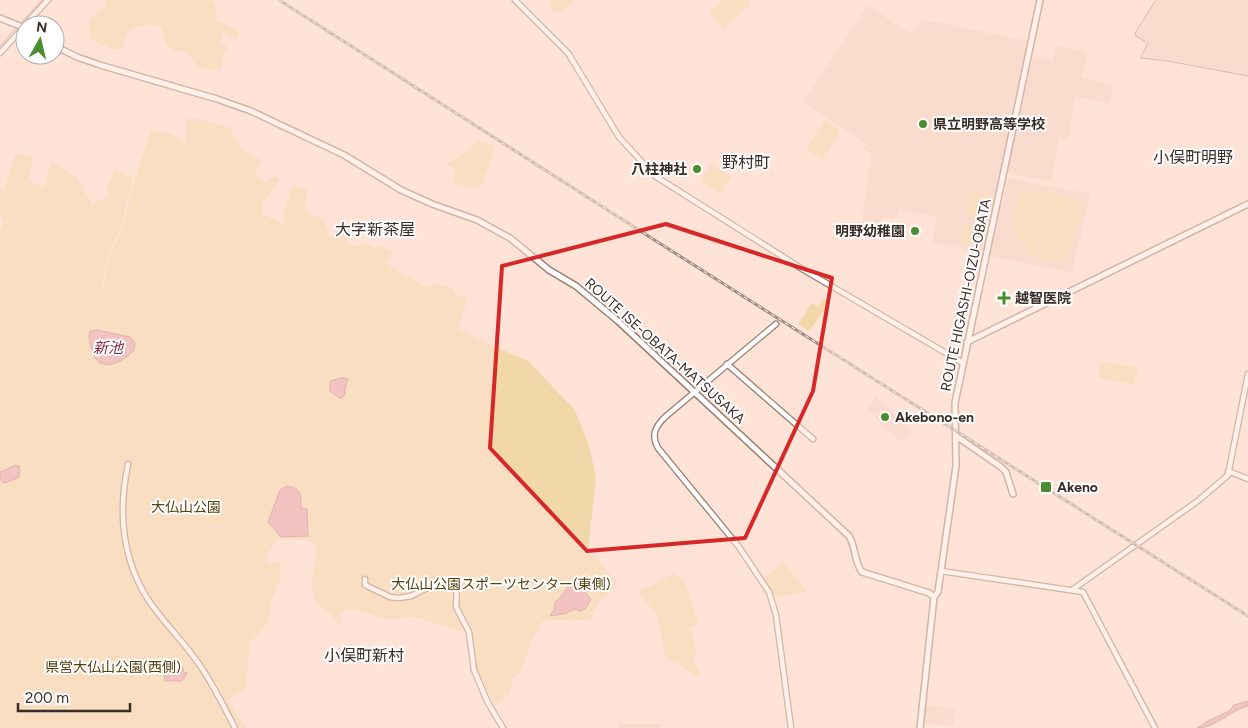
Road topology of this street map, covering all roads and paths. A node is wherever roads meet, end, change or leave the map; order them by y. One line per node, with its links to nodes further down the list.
1 (48, 0): 4 (street)
2 (515, 0): 13 (street)
3 (1040, 0): 12 (main road, ROUTE HIGASHI-OIZU-OBATA)
4 (35, 15)
5 (0, 18): 6 (main road)
6 (15, 23)
7 (15, 37): 9 (street)
8 (65, 51): 16 (main road, ROUTE ISE-OBATA-MATSUSAKA)
9 (0, 53)
10 (1248, 204): 12 (main road)
11 (776, 324): 14 (street)
12 (967, 342): 13 (main road, ROUTE HIGASHI-OIZU-OBATA)
13 (963, 363): 17 (main road, ROUTE HIGASHI-OIZU-OBATA)
14 (727, 364): 16 (street); 18 (street)
15 (1248, 374): 20 (street)
16 (695, 392): 26 (main road, ROUTE ISE-OBATA-MATSUSAKA); 29 (street)
17 (956, 436): 22 (main road); 23 (main road, ROUTE HIGASHI-OIZU-OBATA)
18 (812, 440)
19 (128, 464): 27 (street)
20 (1228, 471): 21 (street); 25 (street)
21 (1248, 479)
22 (1013, 494)
23 (941, 571): 25 (street); 26 (main road, ROUTE HIGASHI-OIZU-OBATA)
24 (365, 579): 28 (street)
25 (1072, 590): 31 (street)
26 (934, 596): 30 (main road)
27 (235, 728)
28 (503, 728)
29 (791, 728)
30 (920, 728)
31 (1155, 728)

